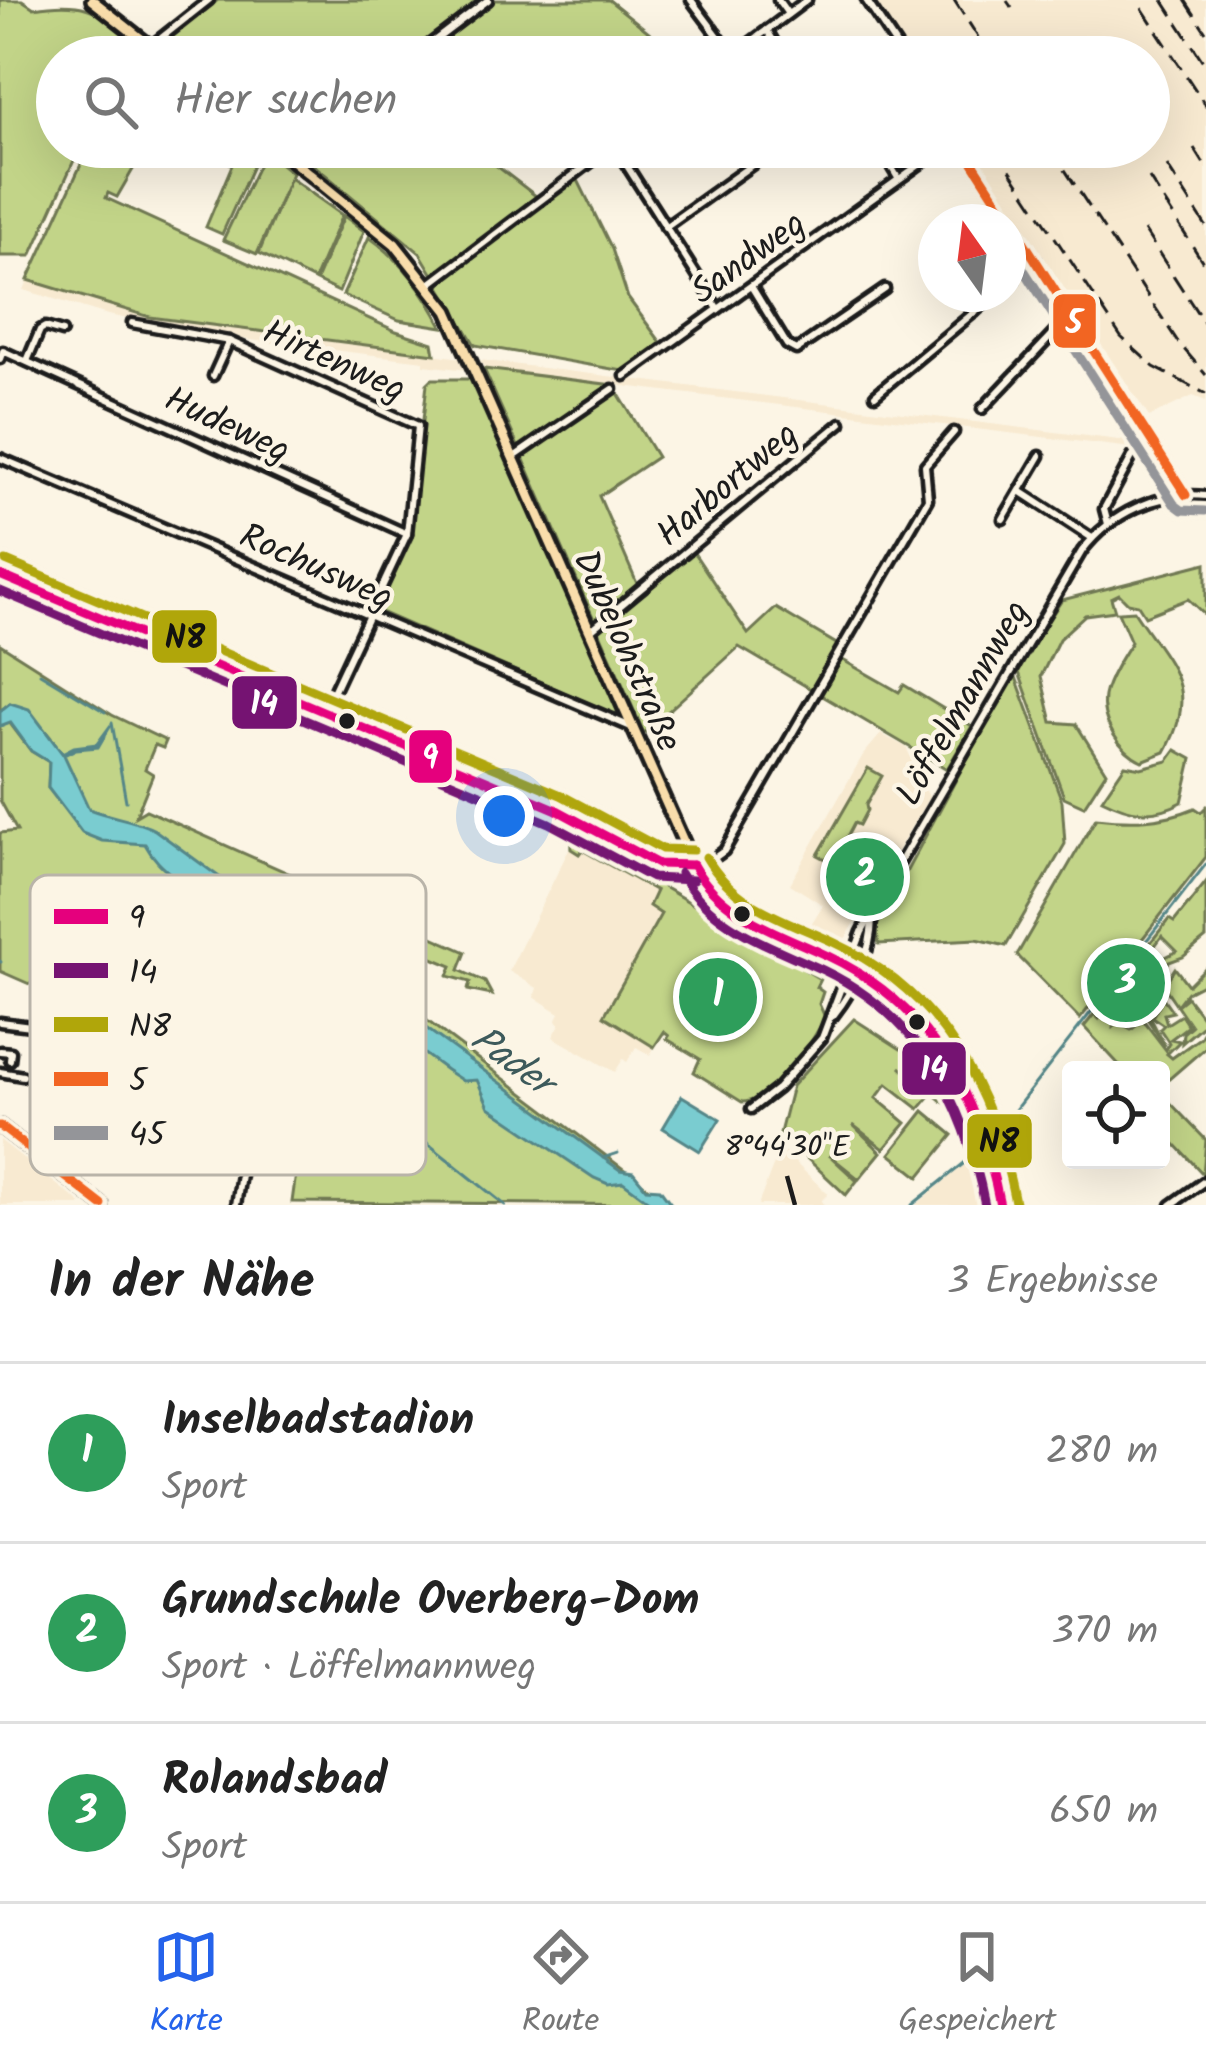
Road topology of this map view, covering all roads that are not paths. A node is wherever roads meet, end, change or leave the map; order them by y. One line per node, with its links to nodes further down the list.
1 (92, 0): 10 (main road)
2 (209, 0): 11 (street)
3 (488, 0): 12 (street)
4 (691, 0): 13 (street)
5 (778, 0): 8 (street)
6 (807, 0): 8 (street)
7 (866, 0): 16 (street)
8 (788, 14): 9 (street)
9 (767, 30): 14 (street); 15 (street)
10 (138, 36)
11 (164, 36)
12 (441, 36)
13 (717, 36)
14 (759, 36)
15 (771, 36)
16 (890, 36)
17 (307, 168): 28 (main road, Dubelohstraße)
18 (585, 168): 28 (street)
19 (627, 168): 25 (street)
20 (748, 168): 25 (street)
21 (892, 168): 24 (street)
22 (913, 168): 24 (street, Sandweg)
23 (977, 168): 26 (street)
24 (898, 178): 29 (street, Sandweg)
25 (665, 227): 31 (street)
26 (1037, 260): 27 (street); 33 (street)
27 (1026, 269)
28 (430, 284): 47 (main road, Dubelohstraße)
29 (751, 286): 30 (street); 31 (street, Sandweg)
30 (885, 289)
31 (718, 309): 40 (street, Sandweg)
32 (974, 312): 42 (street)
33 (1072, 314): 43 (street); 51 (street)
34 (132, 323): 36 (street, Hirtenweg)
35 (62, 332): 38 (street)
36 (229, 341): 39 (street, Hirtenweg); 55 (street, Hirtenweg)
37 (2, 355): 38 (street, Hudeweg)
38 (27, 362): 55 (street, Hudeweg)
39 (213, 376)
40 (625, 376)
41 (613, 389): 47 (street)
42 (875, 394)
43 (982, 409)
44 (841, 424): 59 (street, Harbortweg)
45 (954, 432): 64 (street)
46 (1040, 456): 50 (street)
47 (514, 457): 59 (main road, Dubelohstraße)
48 (1132, 457): 54 (street)
49 (0, 458): 58 (street, Rochusweg)
50 (1020, 491): 53 (street); 56 (street)
51 (1186, 495): 52 (street, Löffelmannweg); 54 (street, Löffelmannweg)
52 (1206, 496)
53 (1004, 520)
54 (1108, 524): 56 (street, Löffelmannweg)
55 (407, 534): 58 (street)
56 (1092, 538): 65 (street, Löffelmannweg)
57 (0, 574): 60 (street)
58 (368, 617): 60 (street); 62 (street, Rochusweg)
59 (591, 630): 61 (main road, Dubelohstraße)
60 (323, 711): 64 (street)
61 (628, 715): 62 (street); 63 (main road, Dubelohstraße)
62 (613, 719): 63 (street, Rochusweg)
63 (634, 728): 64 (main road, Dubelohstraße)
64 (693, 866): 65 (main road, Dubelohstraße)
65 (853, 976): 72 (street, Löffelmannweg); 80 (main road, Dubelohstraße)
66 (0, 1022): 67 (street)
67 (30, 1026)
68 (0, 1051): 69 (street)
69 (10, 1060)
70 (0, 1072): 71 (street)
71 (18, 1078)
72 (751, 1109)
73 (0, 1126): 74 (main road)
74 (30, 1149)
75 (64, 1175): 78 (main road)
76 (241, 1175): 79 (street)
77 (1206, 1180): 81 (street)
78 (102, 1205)
79 (236, 1205)
80 (1000, 1205)
81 (1171, 1205)

